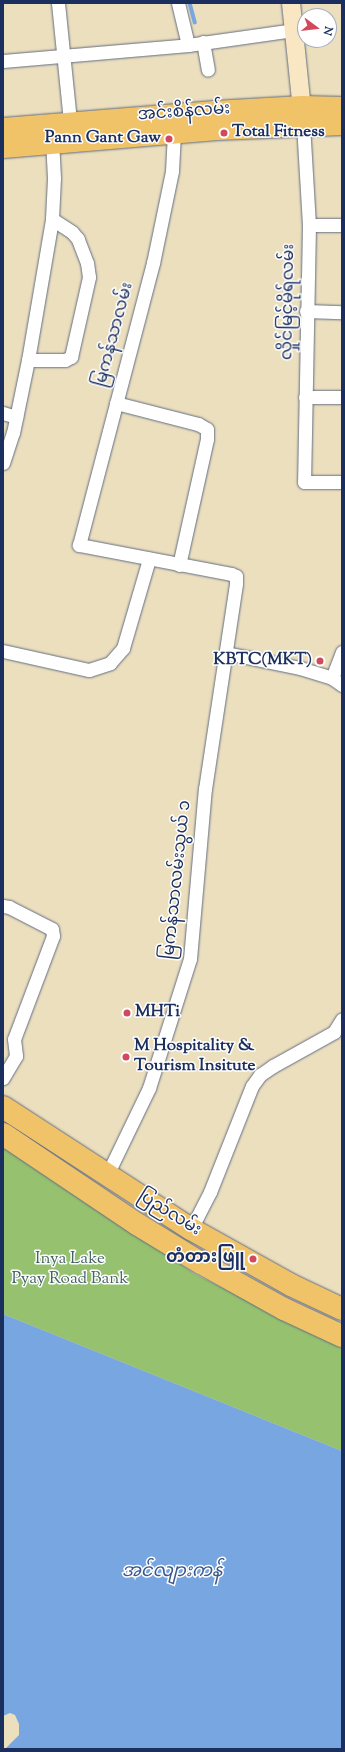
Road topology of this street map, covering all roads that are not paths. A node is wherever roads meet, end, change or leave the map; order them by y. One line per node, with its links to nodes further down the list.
1 (58, 3): 7 (street)
2 (178, 3): 6 (street)
3 (291, 3): 4 (main road)
4 (292, 30): 5 (street); 11 (main road)
5 (203, 42): 6 (street); 9 (street)
6 (188, 45): 7 (street)
7 (64, 56): 8 (street); 12 (street)
8 (3, 61)
9 (208, 70)
10 (342, 106): 11 (main road, အင်းစိန်လမ်း)
11 (303, 115): 12 (main road, အင်းစိန်လမ်း); 13 (main road, အင်းစိန်လမ်း); 15 (main road, အင်းစိန်လမ်း); 19 (street, လှိုင်မြင့်မိုရ်လမ်း)
12 (70, 122): 14 (main road, အင်းစိန်လမ်း)
13 (342, 124)
14 (3, 128)
15 (174, 132): 16 (main road, အင်းစိန်လမ်း); 26 (street, မြကန်သာလမ်း)
16 (52, 143): 17 (main road, အင်းစိန်လမ်း); 18 (street)
17 (3, 147)
18 (52, 219): 23 (street); 23 (street)
19 (309, 225): 20 (street); 21 (street, လှိုင်မြင့်မိုရ်လမ်း)
20 (342, 225)
21 (306, 311): 22 (street); 24 (street, လှိုင်မြင့်မိုရ်လမ်း)
22 (342, 312)
23 (28, 360): 28 (street)
24 (305, 397): 25 (street); 30 (street, လှိုင်မြင့်မိုရ်လမ်း)
25 (342, 397)
26 (116, 403): 31 (street, မြကန်သာလမ်း); 32 (street)
27 (3, 413): 28 (street)
28 (16, 417): 29 (street)
29 (3, 463)
30 (342, 482)
31 (149, 559): 32 (street); 33 (street)
32 (179, 565): 35 (street, မြကန်သာလမ်းသွယ် ၁)
33 (3, 651)
34 (342, 652): 36 (street)
35 (226, 653): 36 (street); 44 (street, မြကန်သာလမ်းသွယ် ၁)
36 (337, 682)
37 (3, 906): 39 (street)
38 (342, 1019): 45 (street)
39 (3, 1078)
40 (3, 1106): 42 (highway, ပြည်လမ်း)
41 (3, 1134): 43 (highway, ပြည်လမ်း)
42 (71, 1151): 43 (highway); 44 (highway, ပြည်လမ်း)
43 (58, 1171): 47 (highway, ပြည်လမ်း)
44 (107, 1175): 45 (highway, ပြည်လမ်း)
45 (191, 1229): 46 (highway, ပြည်လမ်း)
46 (342, 1309)
47 (342, 1336)

